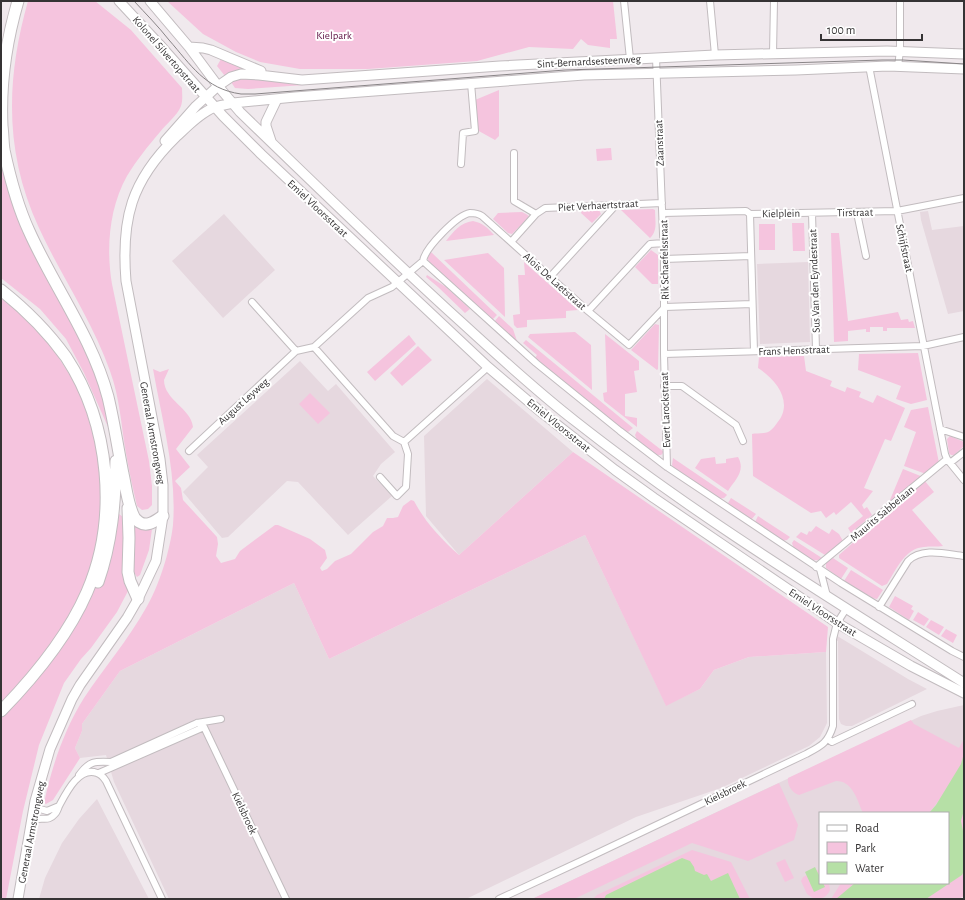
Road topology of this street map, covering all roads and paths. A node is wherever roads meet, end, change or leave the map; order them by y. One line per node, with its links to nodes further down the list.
1 (11, 1): 9 (highway)
2 (18, 1): 65 (highway)
3 (119, 1): 24 (street, Kolonel Silvertopstraat)
4 (150, 1): 10 (street, Kolonel Silvertopstraat)
5 (624, 1): 16 (street)
6 (710, 1): 14 (street)
7 (774, 1): 12 (street)
8 (900, 1): 11 (street)
9 (1, 40)
10 (189, 47): 21 (street); 23 (street, Kolonel Silvertopstraat)
11 (900, 51): 12 (street, Sint-Bernardsesteenweg); 13 (street, Sint-Bernardsesteenweg); 18 (street)
12 (774, 54): 14 (street, Sint-Bernardsesteenweg)
13 (964, 54)
14 (715, 56): 15 (street, Sint-Bernardsesteenweg)
15 (656, 58): 16 (street, Sint-Bernardsesteenweg); 20 (street, Zaanstraat)
16 (630, 59): 21 (street, Sint-Bernardsesteenweg)
17 (869, 66): 18 (street, Sint-Bernardsesteenweg); 20 (street, Sint-Bernardsesteenweg); 35 (street, Schijfstraat)
18 (898, 66): 19 (street, Sint-Bernardsesteenweg)
19 (964, 69)
20 (657, 74): 22 (street, Sint-Bernardsesteenweg); 33 (street, Zaanstraat)
21 (280, 77): 23 (street, Sint-Bernardsesteenweg)
22 (471, 84): 25 (street, Sint-Bernardsesteenweg); 31 (street)
23 (218, 86): 24 (street, Sint-Bernardsesteenweg); 26 (street, Emiel Vloorsstraat)
24 (206, 98): 27 (street, Kolonel Silvertopstraat); 30 (street, Generaal Armstrongweg)
25 (277, 99): 26 (street, Sint-Bernardsesteenweg); 28 (street)
26 (232, 103): 27 (street); 28 (street, Emiel Vloorsstraat)
27 (215, 107): 30 (street, Generaal Armstrongweg); 49 (street, Emiel Vloorsstraat)
28 (271, 142): 47 (street, Emiel Vloorsstraat)
29 (514, 153): 39 (street)
30 (156, 158): 77 (street, Generaal Armstrongweg)
31 (461, 164)
32 (964, 198): 35 (street, Tirstraat)
33 (662, 202): 34 (street, Piet Verhaertstraat); 36 (street, Zaanstraat)
34 (615, 206): 39 (street, Piet Verhaertstraat); 48 (street)
35 (897, 211): 38 (street, Tirstraat); 57 (street, Schijfstraat)
36 (663, 213): 40 (street, Kielplein); 42 (street, Rik Schaefelsstraat)
37 (812, 213): 38 (street, Tirstraat); 40 (street, Kielplein); 59 (street, Sus Van den Eyndestraat)
38 (857, 213): 44 (street)
39 (536, 214): 41 (street, Piet Verhaertstraat)
40 (750, 214): 43 (street)
41 (511, 242): 46 (street, Aloïs De Laetstraat); 48 (street, Aloïs De Laetstraat)
42 (664, 243): 45 (street, Rik Schaefelsstraat); 54 (street)
43 (751, 256): 45 (street); 52 (street)
44 (866, 256)
45 (664, 259): 53 (street, Rik Schaefelsstraat)
46 (423, 261): 47 (street); 73 (street)
47 (409, 274): 49 (street); 80 (street, Emiel Vloorsstraat)
48 (550, 277): 54 (street, Aloïs De Laetstraat)
49 (397, 283): 58 (street); 63 (street, Emiel Vloorsstraat)
50 (1, 290): 88 (highway)
51 (252, 302): 60 (street)
52 (752, 304): 53 (street); 61 (street)
53 (665, 307): 56 (street, Rik Schaefelsstraat); 62 (street, Rik Schaefelsstraat)
54 (588, 311): 56 (street, Aloïs De Laetstraat)
55 (964, 337): 57 (street, Frans Hensstraat)
56 (629, 345)
57 (923, 346): 59 (street, Frans Hensstraat); 66 (street, Schijfstraat)
58 (314, 347): 60 (street); 69 (street)
59 (816, 349): 61 (street, Frans Hensstraat)
60 (296, 351): 70 (street, August Leyweg)
61 (754, 351): 62 (street, Frans Hensstraat)
62 (664, 354): 64 (street, Evert Larockstraat)
63 (488, 367): 69 (street); 84 (street, Emiel Vloorsstraat)
64 (664, 386): 68 (street); 73 (street, Evert Larockstraat)
65 (111, 413): 76 (highway); 88 (highway)
66 (940, 429): 67 (street); 72 (street, Schijfstraat)
67 (964, 437)
68 (743, 440)
69 (404, 442): 74 (street)
70 (189, 451)
71 (964, 452): 72 (street, Maurits Sabbelaan)
72 (949, 461): 75 (street); 79 (street, Maurits Sabbelaan)
73 (667, 467): 79 (street)
74 (380, 477)
75 (964, 480)
76 (127, 494): 77 (highway); 81 (highway)
77 (163, 516): 81 (street, Generaal Armstrongweg)
78 (964, 556): 82 (street)
79 (818, 568): 80 (street, Emiel Vloorsstraat); 82 (street)
80 (827, 596): 83 (street, Emiel Vloorsstraat)
81 (138, 599): 99 (street, Generaal Armstrongweg)
82 (879, 607): 85 (street)
83 (846, 609): 84 (street); 86 (street, Emiel Vloorsstraat)
84 (838, 623): 87 (street, Emiel Vloorsstraat); 94 (street)
85 (963, 654)
86 (964, 683)
87 (964, 693)
88 (14, 698): 90 (highway)
89 (912, 704): 94 (street)
90 (1, 711)
91 (221, 719): 92 (street)
92 (197, 723): 93 (street); 95 (street)
93 (204, 727): 96 (street); 102 (street, Kielsbroek)
94 (828, 739): 103 (street, Kielsbroek)
95 (98, 761): 96 (street); 97 (street)
96 (99, 774): 97 (street); 101 (street)
97 (75, 781): 98 (street)
98 (59, 806): 99 (street); 99 (street)
99 (35, 816): 100 (street, Generaal Armstrongweg)
100 (18, 899)
101 (162, 899)
102 (286, 899)
103 (499, 899)

